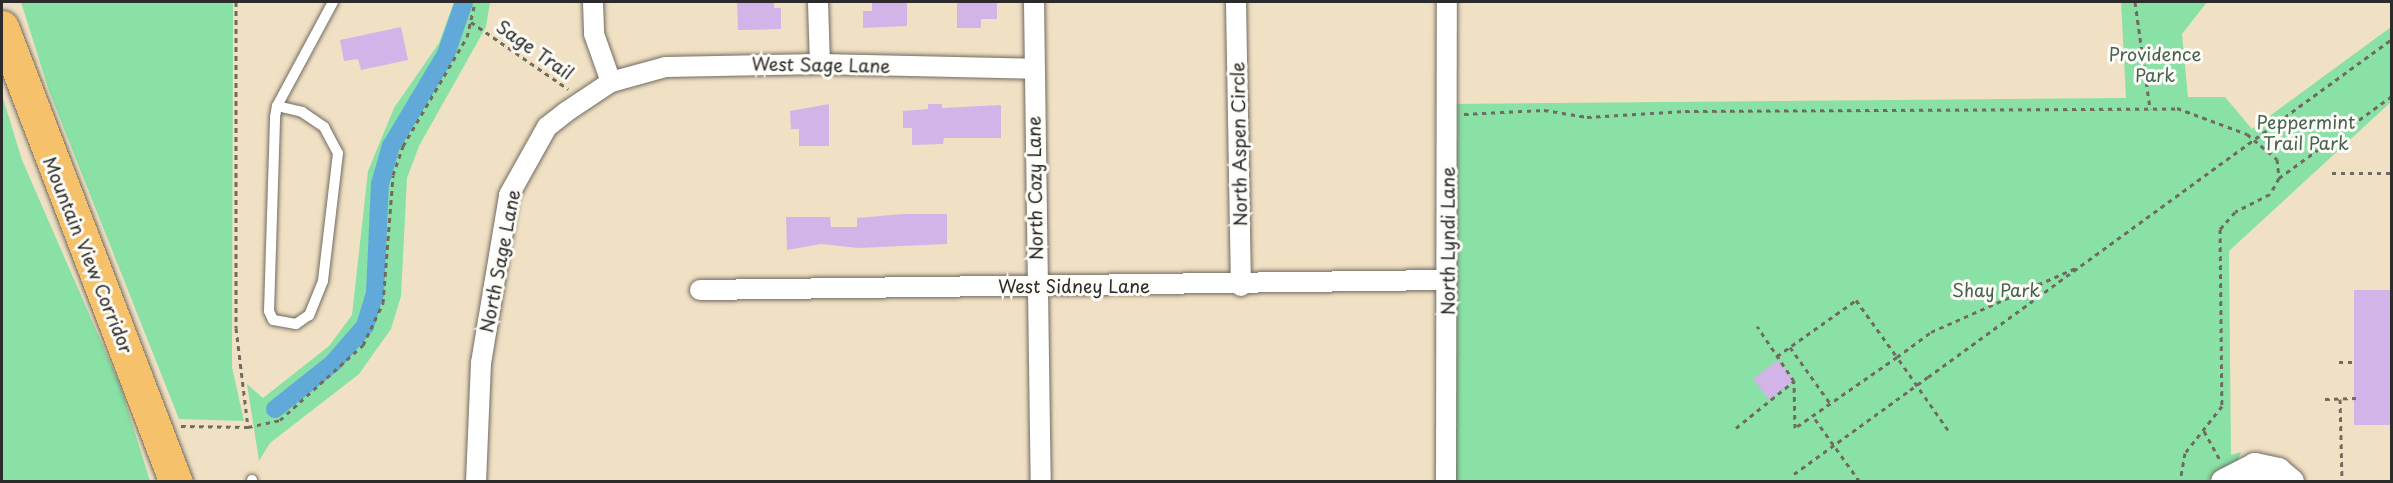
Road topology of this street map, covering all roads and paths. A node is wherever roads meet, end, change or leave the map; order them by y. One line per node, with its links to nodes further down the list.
1 (236, 2): 43 (path)
2 (333, 2): 18 (lane)
3 (475, 2): 10 (path)
4 (593, 2): 15 (street)
5 (818, 2): 13 (street)
6 (1034, 2): 14 (street, North Cozy Lane)
7 (1236, 2): 28 (street, North Aspen Circle)
8 (1447, 2): 26 (street, North Lyndi Lane)
9 (2135, 2): 19 (path)
10 (471, 22): 17 (path, Sage Trail); 43 (path)
11 (2, 27): 50 (highway, Mountain View Corridor)
12 (2391, 39): 21 (path)
13 (820, 64): 14 (street, West Sage Lane); 15 (street, West Sage Lane)
14 (1034, 69): 27 (street, North Cozy Lane)
15 (611, 82): 17 (street, North Sage Lane)
16 (2391, 96): 24 (path)
17 (582, 101): 51 (street, North Sage Lane)
18 (277, 106): 18 (lane)
19 (2150, 109): 20 (path); 21 (path)
20 (1464, 114)
21 (2256, 141): 24 (path); 25 (path)
22 (2331, 173): 23 (path)
23 (2391, 173)
24 (2279, 178): 46 (path)
25 (2085, 264): 33 (path); 47 (path, bridge)
26 (1448, 280): 28 (street, West Sidney Lane); 53 (street, North Lyndi Lane)
27 (1036, 286): 28 (street, West Sidney Lane); 29 (street, West Sidney Lane); 52 (street, North Cozy Lane)
28 (1241, 286)
29 (700, 290)
30 (1757, 326): 32 (path)
31 (1790, 347): 32 (path); 33 (path); 40 (path)
32 (1777, 356): 36 (path)
33 (1897, 357): 40 (path); 45 (path)
34 (2339, 362): 35 (path)
35 (2355, 362)
36 (1794, 381): 41 (path); 44 (path)
37 (2356, 398): 39 (path)
38 (2325, 399): 39 (path)
39 (2340, 399): 57 (path)
40 (1832, 406): 41 (path)
41 (1815, 418): 47 (path)
42 (181, 426): 43 (path)
43 (248, 427)
44 (1736, 428)
45 (1948, 430)
46 (2204, 431): 48 (path); 55 (path)
47 (1834, 445): 49 (path); 54 (path)
48 (2222, 471): 56 (street)
49 (1794, 474)
50 (176, 482)
51 (476, 482)
52 (1041, 482)
53 (1446, 482)
54 (1860, 482)
55 (2180, 482)
56 (2291, 482)
57 (2342, 482)

